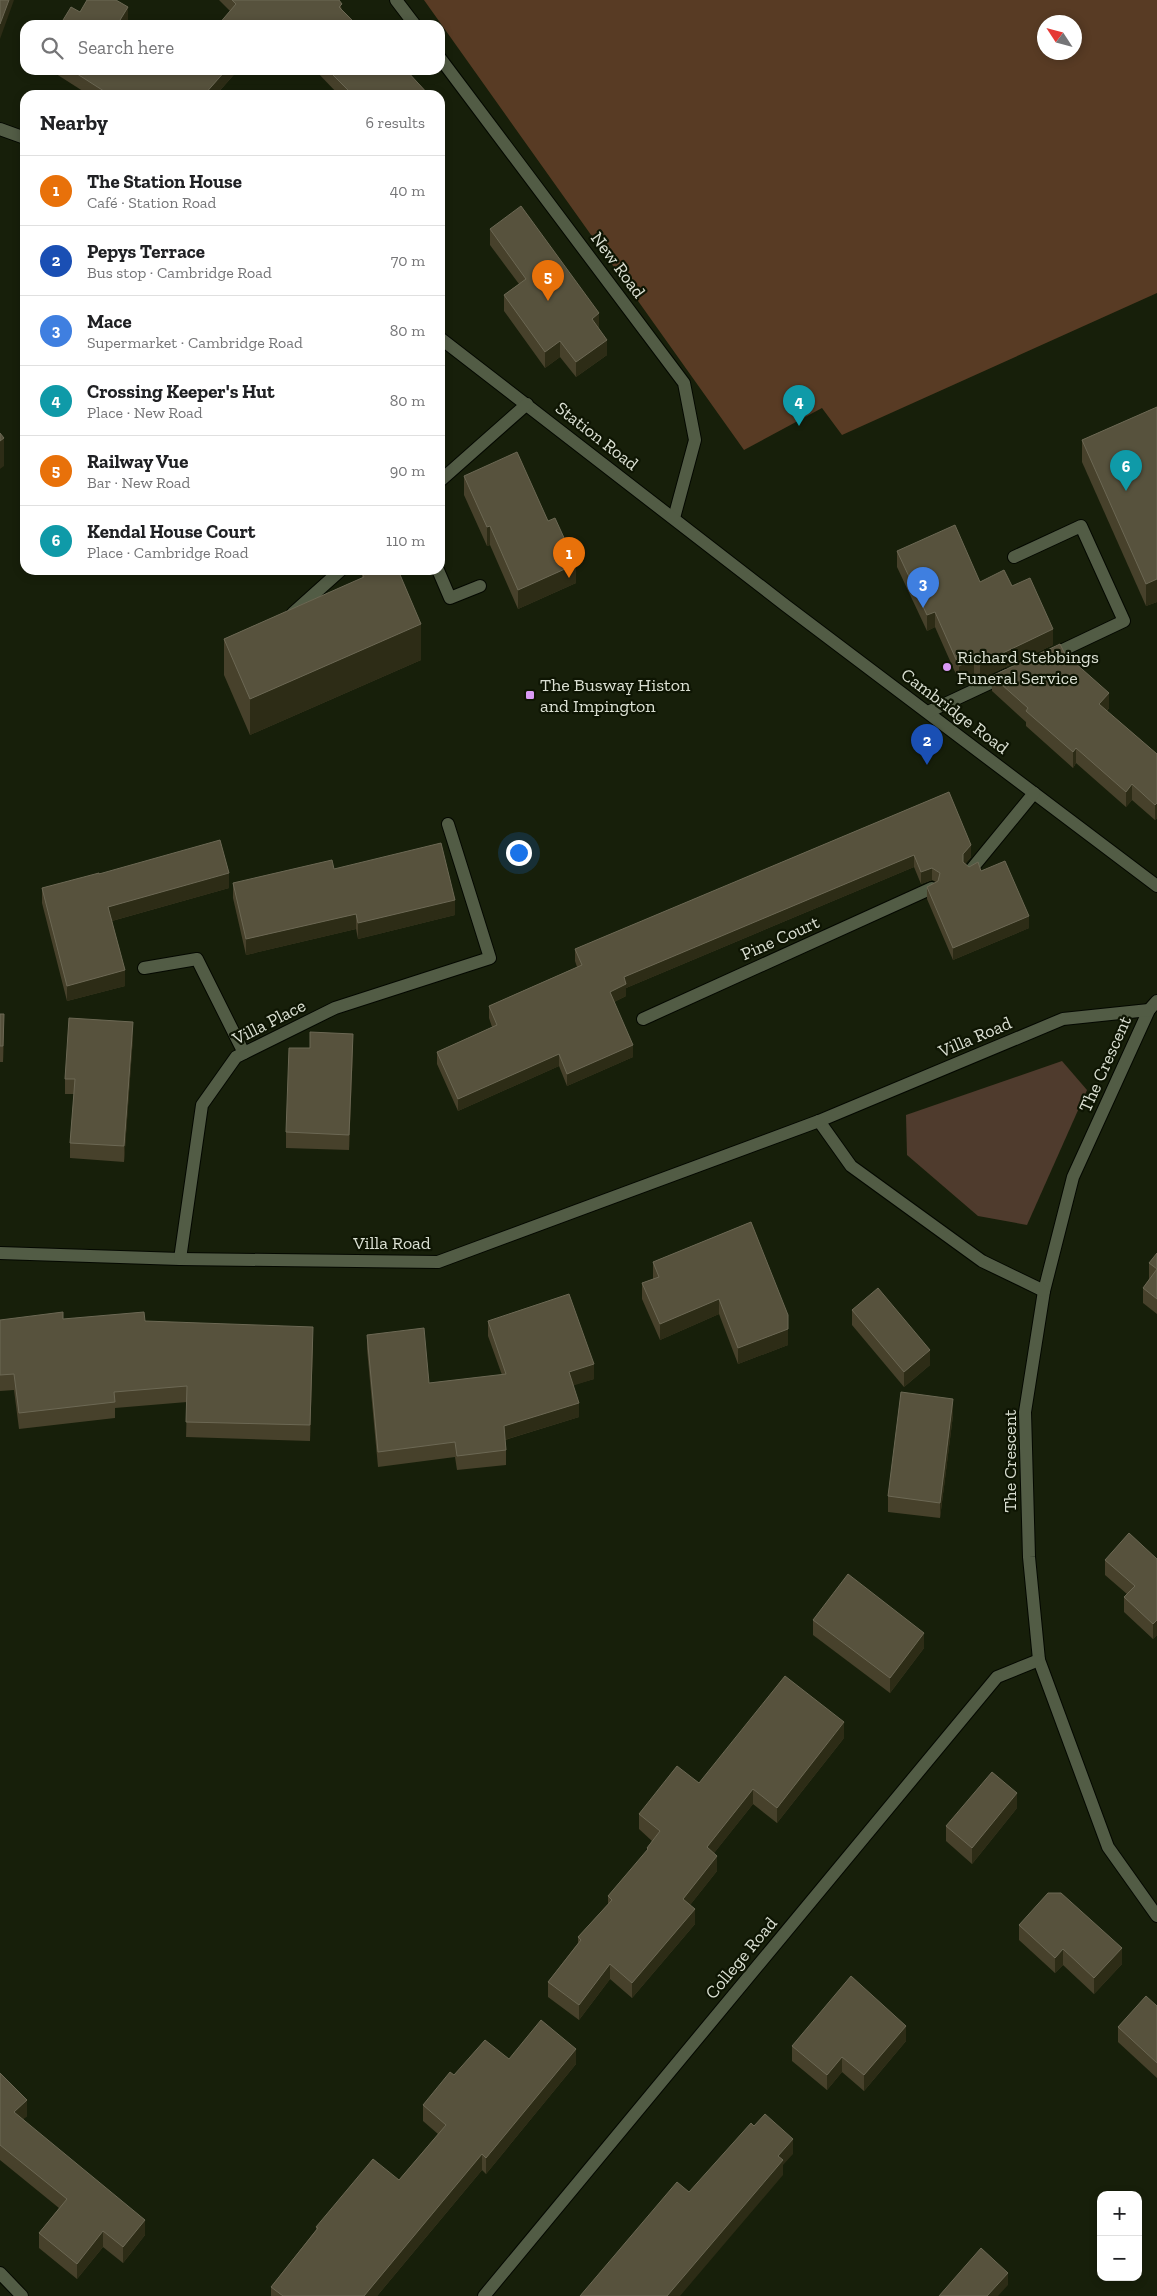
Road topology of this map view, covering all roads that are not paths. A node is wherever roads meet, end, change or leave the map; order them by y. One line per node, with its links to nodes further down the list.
1 (396, 0): 2 (street)
2 (411, 20)
3 (445, 65): 9 (street, New Road)
4 (0, 129): 5 (street)
5 (20, 136)
6 (445, 342): 7 (street, Station Road)
7 (527, 404): 8 (street); 9 (street, Station Road)
8 (445, 477)
9 (674, 518): 11 (street, Station Road)
10 (1014, 556): 16 (street)
11 (731, 563): 18 (street, Cambridge Road)
12 (336, 575): 15 (street)
13 (440, 575): 14 (street)
14 (480, 586)
15 (279, 620)
16 (1037, 662)
17 (1020, 670): 18 (street)
18 (928, 712): 19 (street, Cambridge Road)
19 (1034, 793): 21 (street); 22 (street, Cambridge Road)
20 (448, 824): 27 (street, Villa Place)
21 (970, 871)
22 (1156, 885)
23 (932, 888): 26 (street, Pine Court)
24 (144, 968): 27 (street)
25 (1153, 1005): 28 (street, Villa Road); 31 (street, The Crescent)
26 (643, 1019)
27 (244, 1053): 30 (street, Villa Place)
28 (819, 1121): 30 (street, Villa Road); 31 (street)
29 (0, 1253): 30 (street, Villa Road)
30 (180, 1259)
31 (1044, 1291): 32 (street, The Crescent)
32 (1039, 1660): 33 (street, The Crescent); 36 (street, College Road)
33 (1157, 1916)
34 (0, 2273): 35 (street)
35 (22, 2296)
36 (484, 2296)

